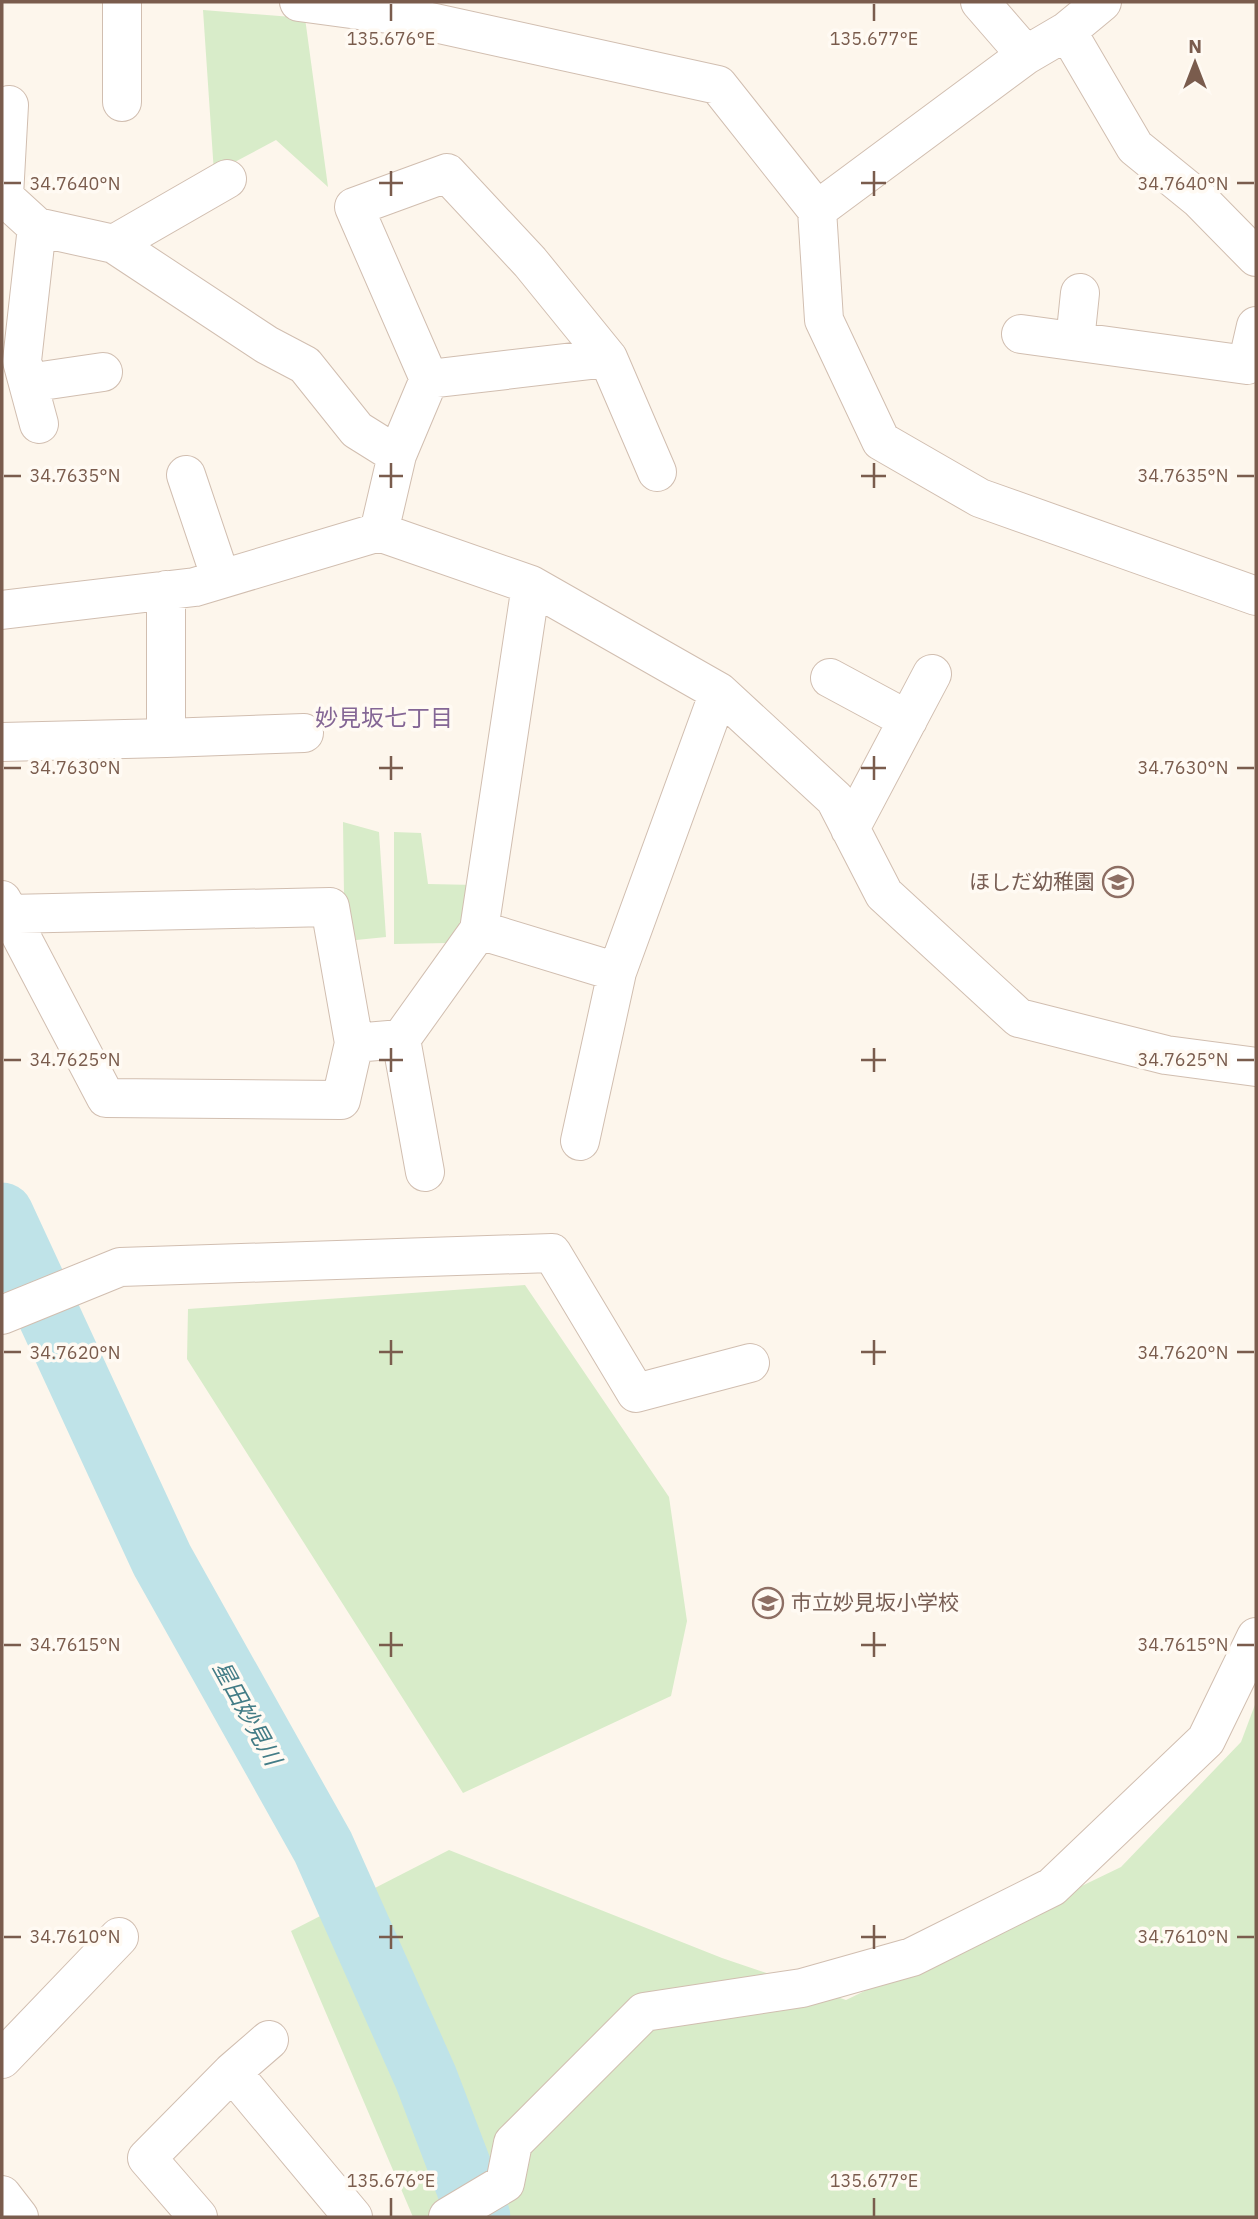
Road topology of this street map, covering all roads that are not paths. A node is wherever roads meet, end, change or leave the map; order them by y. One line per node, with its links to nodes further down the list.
1 (122, 2): 8 (street)
2 (299, 2): 5 (street)
3 (980, 2): 7 (street)
4 (1102, 2): 6 (street)
5 (404, 9): 12 (street)
6 (1067, 32): 7 (street); 15 (street)
7 (1026, 55): 12 (street)
8 (122, 102)
9 (9, 104): 11 (street)
10 (227, 179): 14 (street)
11 (3, 195): 13 (street)
12 (817, 210): 32 (street)
13 (37, 227): 14 (street); 23 (street)
14 (114, 244): 25 (street)
15 (1256, 257)
16 (1080, 293): 19 (street)
17 (1256, 326): 19 (street)
18 (1021, 334): 19 (street)
19 (1075, 341)
20 (608, 358): 22 (street); 22 (street); 26 (street)
21 (103, 372): 23 (street)
22 (429, 379): 25 (street)
23 (28, 383): 24 (street)
24 (39, 424)
25 (397, 455): 28 (street)
26 (657, 472)
27 (186, 475): 29 (street)
28 (379, 532): 29 (street); 30 (street)
29 (221, 579): 31 (street)
30 (531, 585): 36 (street); 43 (street)
31 (166, 590): 33 (street); 39 (street)
32 (1256, 596)
33 (2, 610)
34 (932, 674): 37 (street)
35 (830, 678): 37 (street)
36 (719, 692): 41 (street); 44 (street)
37 (908, 720): 41 (street)
38 (304, 733): 39 (street)
39 (166, 738): 40 (street)
40 (2, 742)
41 (850, 829): 47 (street)
42 (5, 907): 46 (street); 46 (street)
43 (479, 930): 44 (street); 45 (street)
44 (617, 972): 48 (street)
45 (401, 1038): 46 (street); 49 (street)
46 (354, 1043)
47 (1256, 1067)
48 (580, 1141)
49 (425, 1172)
50 (2, 1315): 51 (street)
51 (750, 1363)
52 (1256, 1637): 61 (street)
53 (119, 1937): 55 (street)
54 (269, 2040): 56 (street)
55 (2, 2059)
56 (232, 2072): 59 (street); 60 (street)
57 (2, 2195): 58 (street)
58 (19, 2217)
59 (198, 2217)
60 (354, 2217)
61 (447, 2217)

